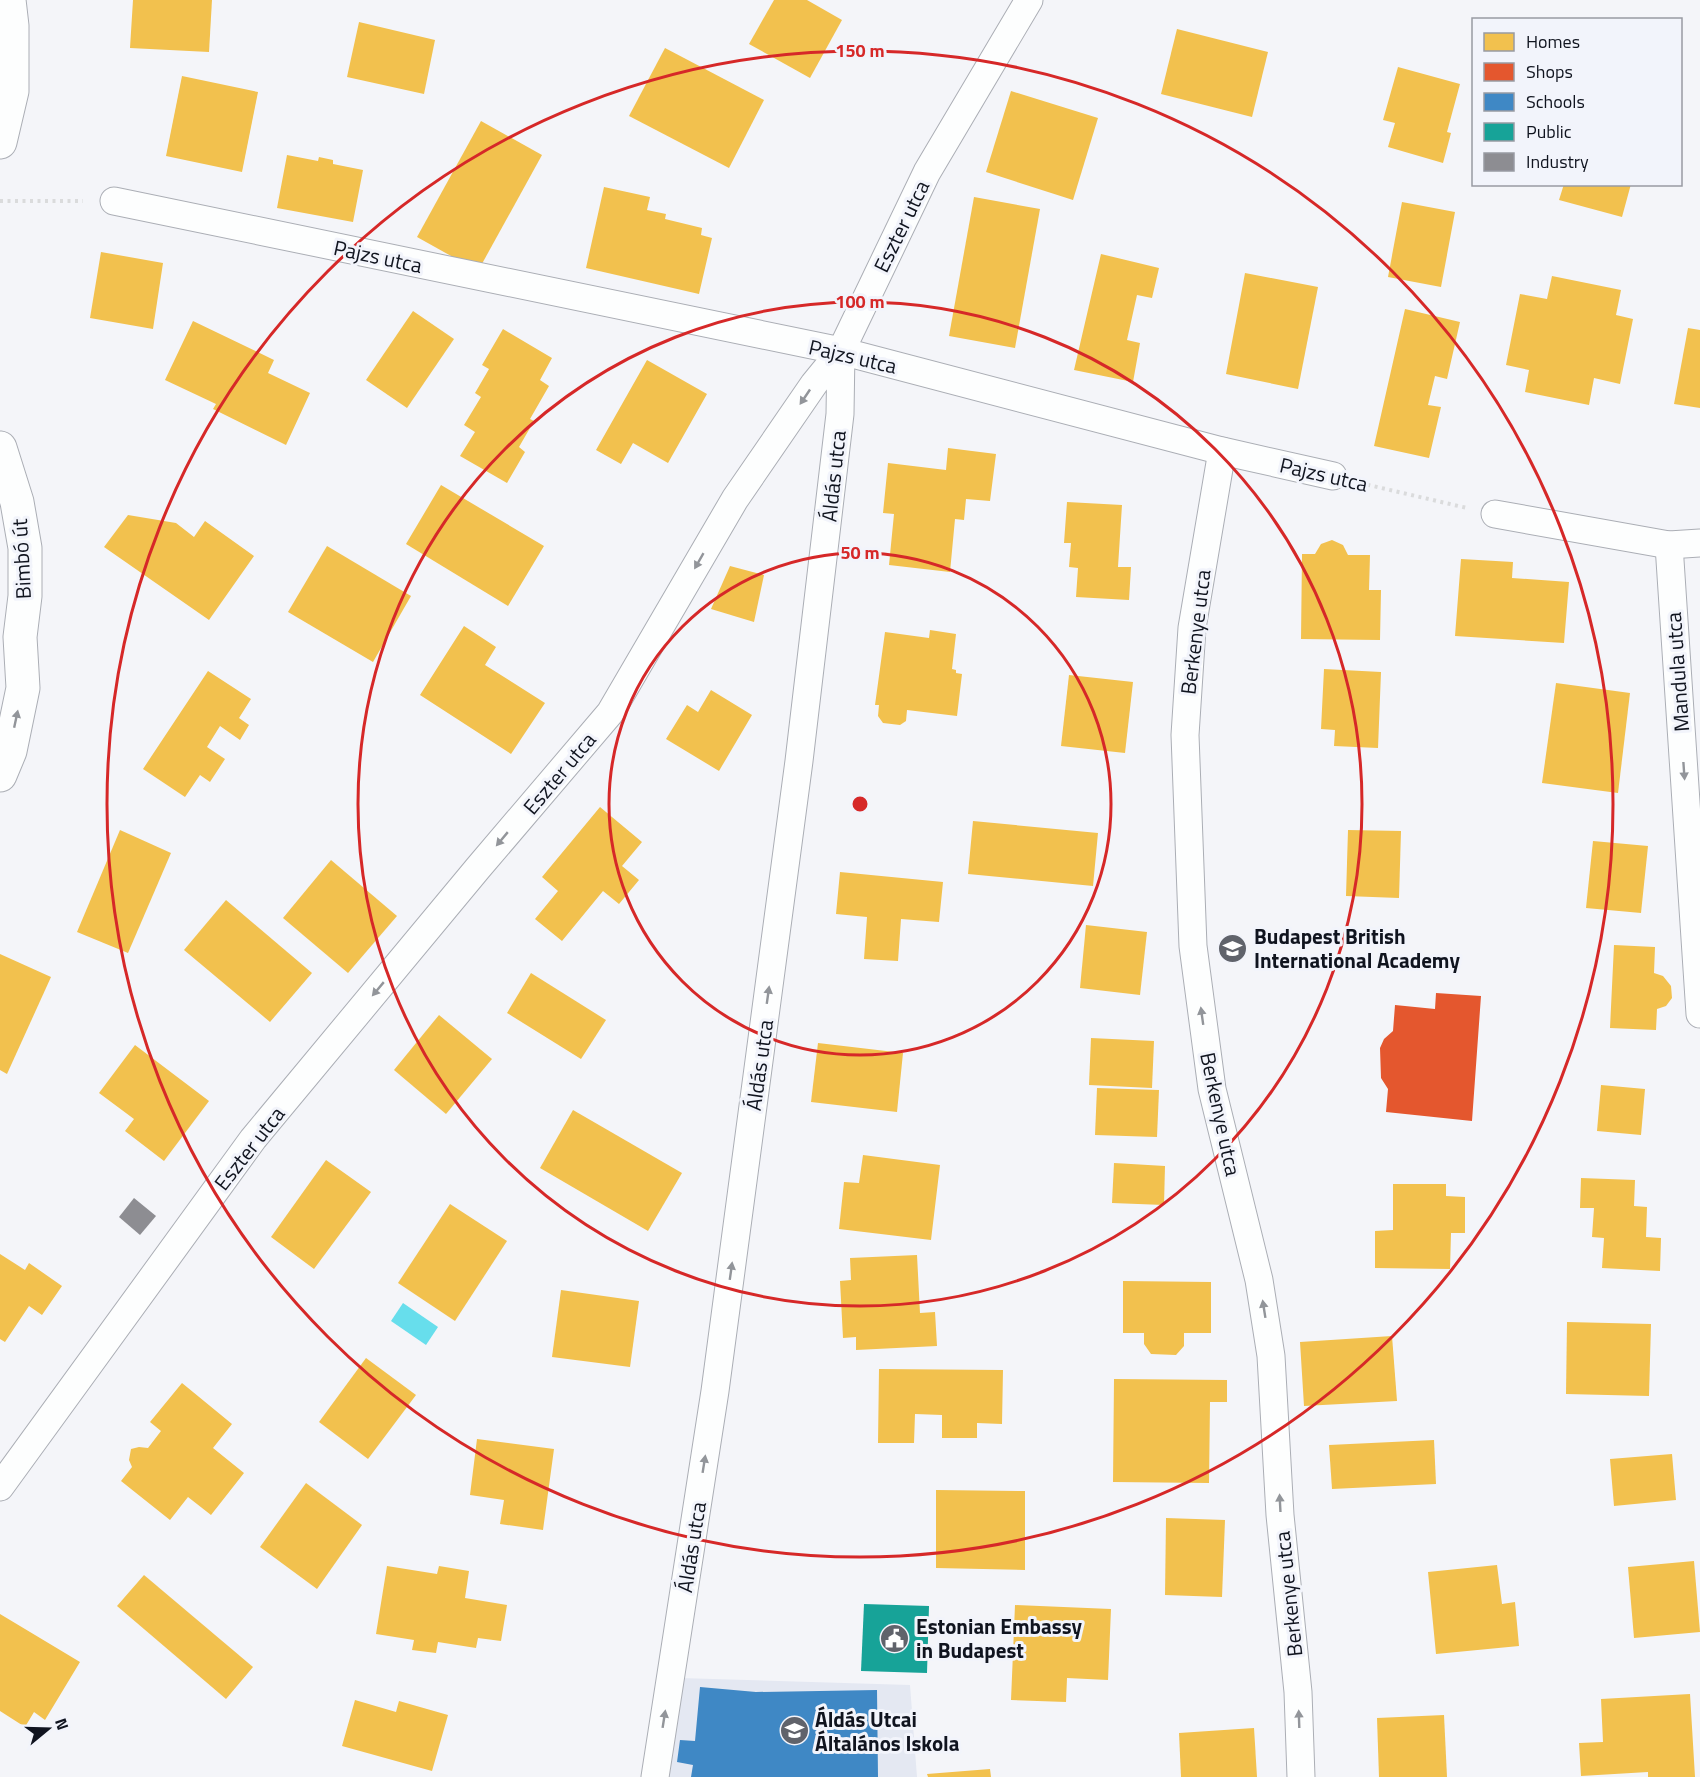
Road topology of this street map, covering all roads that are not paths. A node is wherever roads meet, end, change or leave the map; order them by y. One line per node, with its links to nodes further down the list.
1 (9, 0): 3 (street)
2 (1029, 0): 5 (street, Eszter utca)
3 (0, 142)
4 (114, 201): 5 (street, Pajzs utca)
5 (841, 351): 7 (street, Pajzs utca); 16 (street, Eszter utca, one-way to 16); 17 (street, Áldás utca, one-way to 5)
6 (0, 448): 12 (street, Bimbó út)
7 (1222, 451): 8 (street, Pajzs utca); 18 (street, Berkenye utca, one-way to 7)
8 (1334, 476)
9 (1495, 514): 11 (street)
10 (1700, 543): 11 (street)
11 (1669, 545): 15 (street, Mandula utca, one-way to 15)
12 (20, 637): 13 (street, Bimbó út); 14 (street, Bimbó út, one-way to 12)
13 (0, 667)
14 (0, 775)
15 (1700, 1014)
16 (0, 1487)
17 (655, 1777)
18 (1300, 1777)

